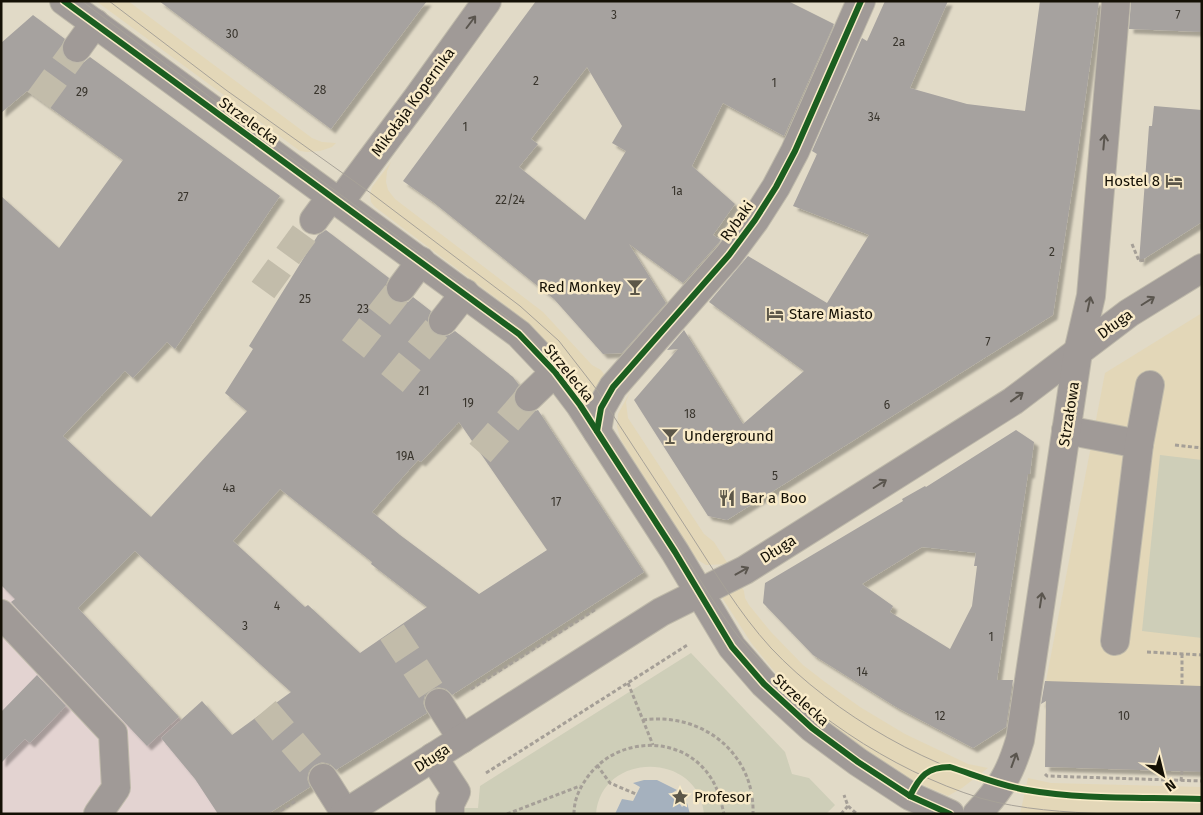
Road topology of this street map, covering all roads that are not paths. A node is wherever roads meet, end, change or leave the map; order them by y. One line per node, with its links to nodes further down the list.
1 (64, 1): 5 (street, Strzelecka)
2 (487, 1): 7 (street, Mikołaja Kopernika, one-way to 2)
3 (862, 1): 19 (street, Rybaki)
4 (1116, 1): 14 (street, Strzałowa, one-way to 4)
5 (94, 23): 6 (street); 7 (street, Strzelecka)
6 (77, 48)
7 (335, 200): 8 (street, Mikołaja Kopernika); 9 (street, Strzelecka)
8 (314, 220)
9 (421, 261): 11 (street); 12 (street, Strzelecka)
10 (1202, 268): 14 (street, Długa, one-way to 10)
11 (402, 288)
12 (465, 293): 13 (street); 15 (street, Strzelecka)
13 (443, 321)
14 (1078, 352): 18 (street, Strzałowa); 21 (street, Długa, one-way to 14)
15 (556, 372): 17 (street); 19 (street, Strzelecka)
16 (1150, 385): 20 (street)
17 (529, 397)
18 (1066, 430): 20 (street); 33 (street, Strzałowa, one-way to 18)
19 (596, 431): 21 (street, Strzelecka)
20 (1139, 444): 23 (street)
21 (699, 593): 25 (street, Długa); 28 (street, Strzelecka)
22 (1, 614): 30 (street)
23 (1116, 641)
24 (439, 703): 25 (street)
25 (462, 739): 26 (street, Długa)
26 (433, 757): 29 (street); 31 (street, Długa)
27 (323, 778): 31 (street)
28 (904, 805): 32 (street, Strzelecka)
29 (458, 807)
30 (98, 814)
31 (345, 814)
32 (950, 814)
33 (977, 814)

